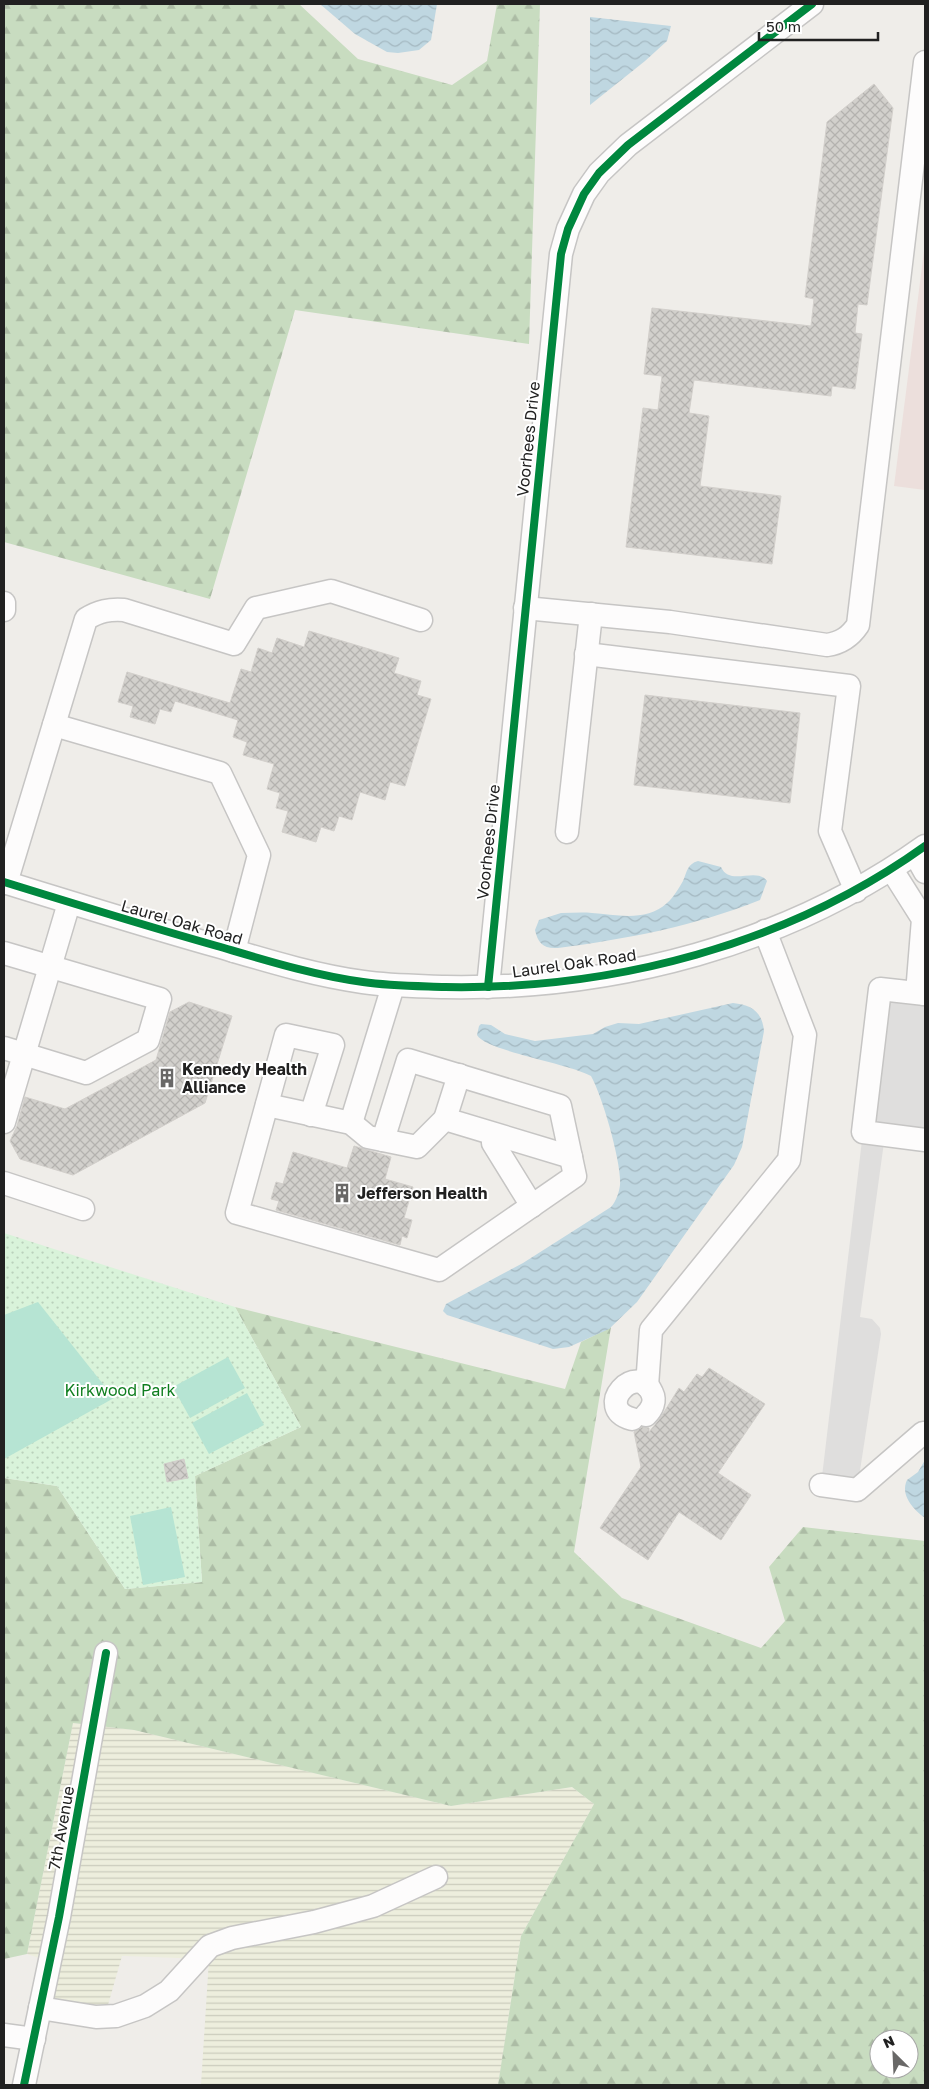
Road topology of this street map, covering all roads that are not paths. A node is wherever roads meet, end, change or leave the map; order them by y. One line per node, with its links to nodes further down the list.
1 (797, 8): 4 (street, Voorhees Drive)
2 (925, 62): 6 (street)
3 (4, 603): 5 (street)
4 (525, 608): 6 (street); 21 (street, Voorhees Drive)
5 (4, 610)
6 (591, 614): 8 (street)
7 (421, 620): 9 (street)
8 (586, 654): 10 (street); 14 (street)
9 (54, 725): 13 (street); 17 (street)
10 (567, 832)
11 (922, 857): 12 (street, Laurel Oak Road)
12 (892, 870): 14 (street, Laurel Oak Road); 22 (street)
13 (5, 882): 15 (street, Laurel Oak Road)
14 (856, 892): 16 (street, Laurel Oak Road)
15 (69, 903): 17 (street, Laurel Oak Road); 19 (street)
16 (765, 931): 21 (street, Laurel Oak Road); 37 (street)
17 (234, 951): 20 (street, Laurel Oak Road)
18 (4, 953): 19 (street)
19 (50, 967): 23 (street); 23 (street)
20 (393, 986): 21 (street, Laurel Oak Road); 29 (street)
21 (488, 988)
22 (925, 994): 32 (street)
23 (14, 1051): 28 (street)
24 (459, 1075): 27 (street); 31 (street); 33 (street)
25 (267, 1105): 26 (street); 26 (street); 35 (street)
26 (311, 1115): 29 (street)
27 (444, 1119): 30 (street); 31 (street)
28 (4, 1122)
29 (351, 1123): 31 (street)
30 (495, 1134): 33 (street); 35 (street)
31 (383, 1140)
32 (925, 1140)
33 (571, 1157): 35 (street)
34 (4, 1183): 36 (street)
35 (532, 1206)
36 (83, 1209)
37 (647, 1386): 37 (street)
38 (925, 1433): 39 (street)
39 (821, 1484)
40 (106, 1653): 42 (street, 7th Avenue)
41 (436, 1877): 42 (street)
42 (40, 2008): 44 (street, 7th Avenue)
43 (4, 2035): 44 (street)
44 (34, 2039): 45 (street, 7th Avenue)
45 (24, 2085)

